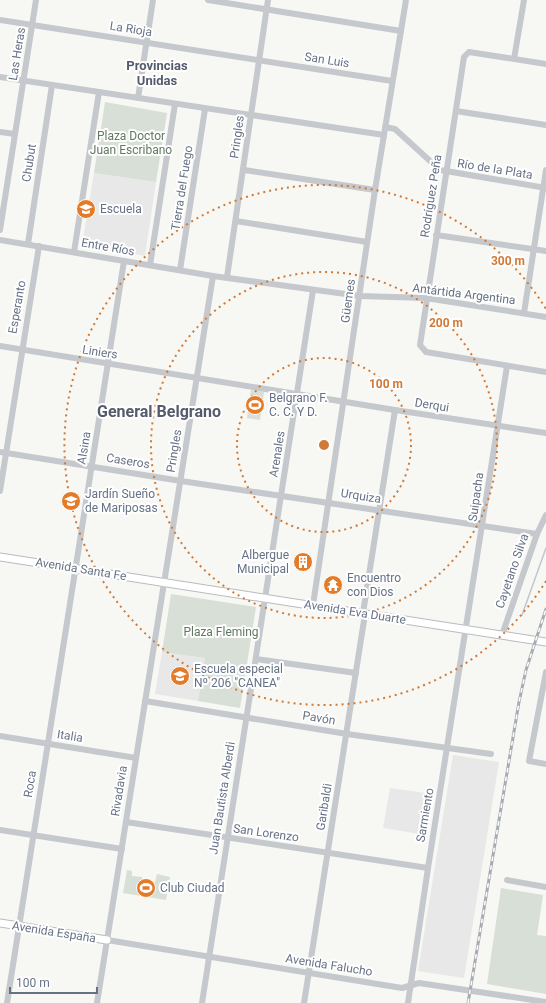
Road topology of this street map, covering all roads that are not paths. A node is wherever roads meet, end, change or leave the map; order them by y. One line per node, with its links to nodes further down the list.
1 (36, 0): 9 (street, Las Heras)
2 (153, 0): 11 (street)
3 (208, 0): 7 (street)
4 (268, 0): 7 (street, Pringles)
5 (406, 0): 10 (street, Güemes)
6 (524, 0): 12 (street)
7 (267, 8): 10 (street); 13 (street, Pringles)
8 (0, 20): 9 (street, La Rioja)
9 (32, 25): 11 (street, La Rioja); 16 (street, Las Heras)
10 (401, 31): 17 (street, Güemes)
11 (146, 42): 13 (street, La Rioja); 20 (street)
12 (514, 59): 14 (street); 23 (street, Rodríguez Peña)
13 (259, 61): 17 (street, San Luis); 24 (street, Pringles)
14 (546, 64)
15 (0, 76): 16 (street)
16 (24, 80): 18 (street); 28 (street, Las Heras)
17 (392, 81): 26 (street, Güemes)
18 (52, 85): 19 (street); 42 (street, Chubut)
19 (99, 92): 20 (street); 46 (street)
20 (138, 98): 21 (street)
21 (175, 104): 22 (street); 48 (street)
22 (205, 109): 24 (street); 49 (street, Tierra del Fuego)
23 (456, 111): 25 (street); 32 (street, Rodríguez Peña)
24 (252, 116): 29 (street); 30 (street, Pringles)
25 (546, 125)
26 (385, 127): 29 (street, Güemes); 32 (street, Río de la Plata)
27 (0, 132): 28 (street)
28 (15, 134): 34 (street, Las Heras)
29 (384, 135): 36 (street, Güemes)
30 (244, 170): 36 (street); 37 (street, Pringles)
31 (546, 170): 35 (street)
32 (446, 172): 35 (street, Río de la Plata); 39 (street, Rodríguez Peña)
33 (0, 184): 34 (street)
34 (7, 185): 38 (street, Las Heras)
35 (545, 188): 44 (street)
36 (375, 190): 41 (street, Güemes)
37 (236, 221): 41 (street); 51 (street, Pringles)
38 (0, 230)
39 (436, 235): 44 (street); 54 (street, Rodríguez Peña)
40 (0, 240): 42 (street, Entre Ríos)
41 (367, 242): 53 (street, Güemes)
42 (28, 244): 43 (street, Entre Ríos)
43 (39, 246): 46 (street, Entre Ríos); 58 (street, Esperanto)
44 (534, 250): 45 (street); 55 (street)
45 (546, 251)
46 (74, 252): 47 (street, Entre Ríos)
47 (124, 260): 48 (street, Entre Ríos); 59 (street, Alsina)
48 (150, 265): 49 (street, Entre Ríos)
49 (180, 270): 50 (street, Entre Ríos)
50 (213, 276): 51 (street, Antártida Argentina); 62 (street, Pringles)
51 (227, 278): 52 (street, Antártida Argentina)
52 (313, 290): 53 (street, Antártida Argentina); 63 (street, Arenales)
53 (360, 296): 54 (street, Antártida Argentina); 64 (street, Güemes)
54 (426, 298): 55 (street, Antártida Argentina); 60 (street, Rodríguez Peña)
55 (524, 313): 56 (street, Antártida Argentina)
56 (546, 317)
57 (0, 346): 58 (street, Liniers)
58 (21, 350): 59 (street, Liniers); 68 (street, Esperanto)
59 (108, 364): 62 (street, Liniers); 69 (street, Alsina)
60 (507, 366): 61 (street); 66 (street, Suipacha)
61 (546, 372)
62 (197, 379): 63 (street, Derqui); 70 (street, Pringles)
63 (298, 395): 64 (street, Derqui); 72 (street, Arenales)
64 (344, 402): 65 (street, Derqui); 73 (street, Güemes)
65 (395, 410): 66 (street, Derqui); 74 (street)
66 (498, 426): 67 (street, Derqui); 76 (street, Suipacha)
67 (546, 433)
68 (3, 452): 69 (street, Caseros); 71 (street, Esperanto)
69 (92, 467): 70 (street, Caseros); 79 (street, Alsina)
70 (181, 481): 72 (street, Urquiza); 80 (street, Pringles)
71 (0, 490)
72 (281, 495): 73 (street, Urquiza); 81 (street, Arenales)
73 (328, 502): 74 (street, Urquiza); 82 (street, Güemes)
74 (380, 510): 76 (street, Urquiza); 83 (street)
75 (546, 515): 77 (street, Cayetano Silva)
76 (483, 526): 77 (street, Urquiza); 84 (street, Suipacha)
77 (537, 534): 85 (street, Cayetano Silva)
78 (0, 557): 79 (main road, Avenida Santa Fe)
79 (76, 568): 80 (main road, Avenida Santa Fe); 94 (street, Roca)
80 (163, 582): 81 (main road, Avenida Eva Duarte); 90 (street, Rivadavia)
81 (265, 598): 82 (main road, Avenida Eva Duarte); 87 (street, Juan Bautista Alberdi)
82 (313, 605): 83 (main road, Avenida Eva Duarte)
83 (364, 614): 84 (main road, Avenida Eva Duarte); 89 (street, Garibaldi)
84 (466, 630): 85 (main road, Avenida Eva Duarte); 95 (street, Sarmiento)
85 (502, 635): 86 (main road, Avenida Eva Duarte)
86 (546, 642)
87 (256, 659): 89 (street); 91 (street, Juan Bautista Alberdi)
88 (546, 672): 98 (street)
89 (356, 674): 92 (street, Garibaldi)
90 (145, 701): 91 (street, Pavón); 97 (street, Rivadavia)
91 (246, 718): 92 (street, Pavón); 102 (street, Juan Bautista Alberdi)
92 (347, 734): 95 (street, Pavón); 104 (street, Garibaldi)
93 (0, 736): 94 (street, Italia)
94 (48, 744): 97 (street, Italia); 101 (street, Roca)
95 (448, 749): 96 (street, Pavón); 105 (street, Sarmiento)
96 (491, 754)
97 (136, 758): 99 (street, Rivadavia)
98 (546, 764)
99 (126, 822): 102 (street, San Lorenzo); 103 (street, Rivadavia)
100 (0, 830): 101 (street)
101 (33, 836): 103 (street); 109 (street, Roca)
102 (227, 838): 104 (street, San Lorenzo); 111 (street, Juan Bautista Alberdi)
103 (122, 849): 110 (street, Rivadavia)
104 (327, 853): 105 (street, San Lorenzo); 112 (street, Garibaldi)
105 (428, 868): 113 (street, Sarmiento)
106 (507, 880): 107 (street)
107 (546, 887)
108 (0, 923): 109 (main road, Avenida España)
109 (20, 926): 110 (main road, Avenida España); 115 (street, Roca)
110 (107, 940): 111 (street, Avenida Falucho); 116 (street, Rivadavia)
111 (210, 957): 112 (street, Avenida Falucho); 117 (street, Juan Bautista Alberdi)
112 (309, 973): 113 (street, Avenida Falucho); 118 (street, Garibaldi)
113 (411, 985): 114 (street, Avenida Falucho); 119 (street, Sarmiento)
114 (546, 1002)
115 (7, 1003)
116 (98, 1003)
117 (202, 1003)
118 (304, 1003)
119 (408, 1003)

